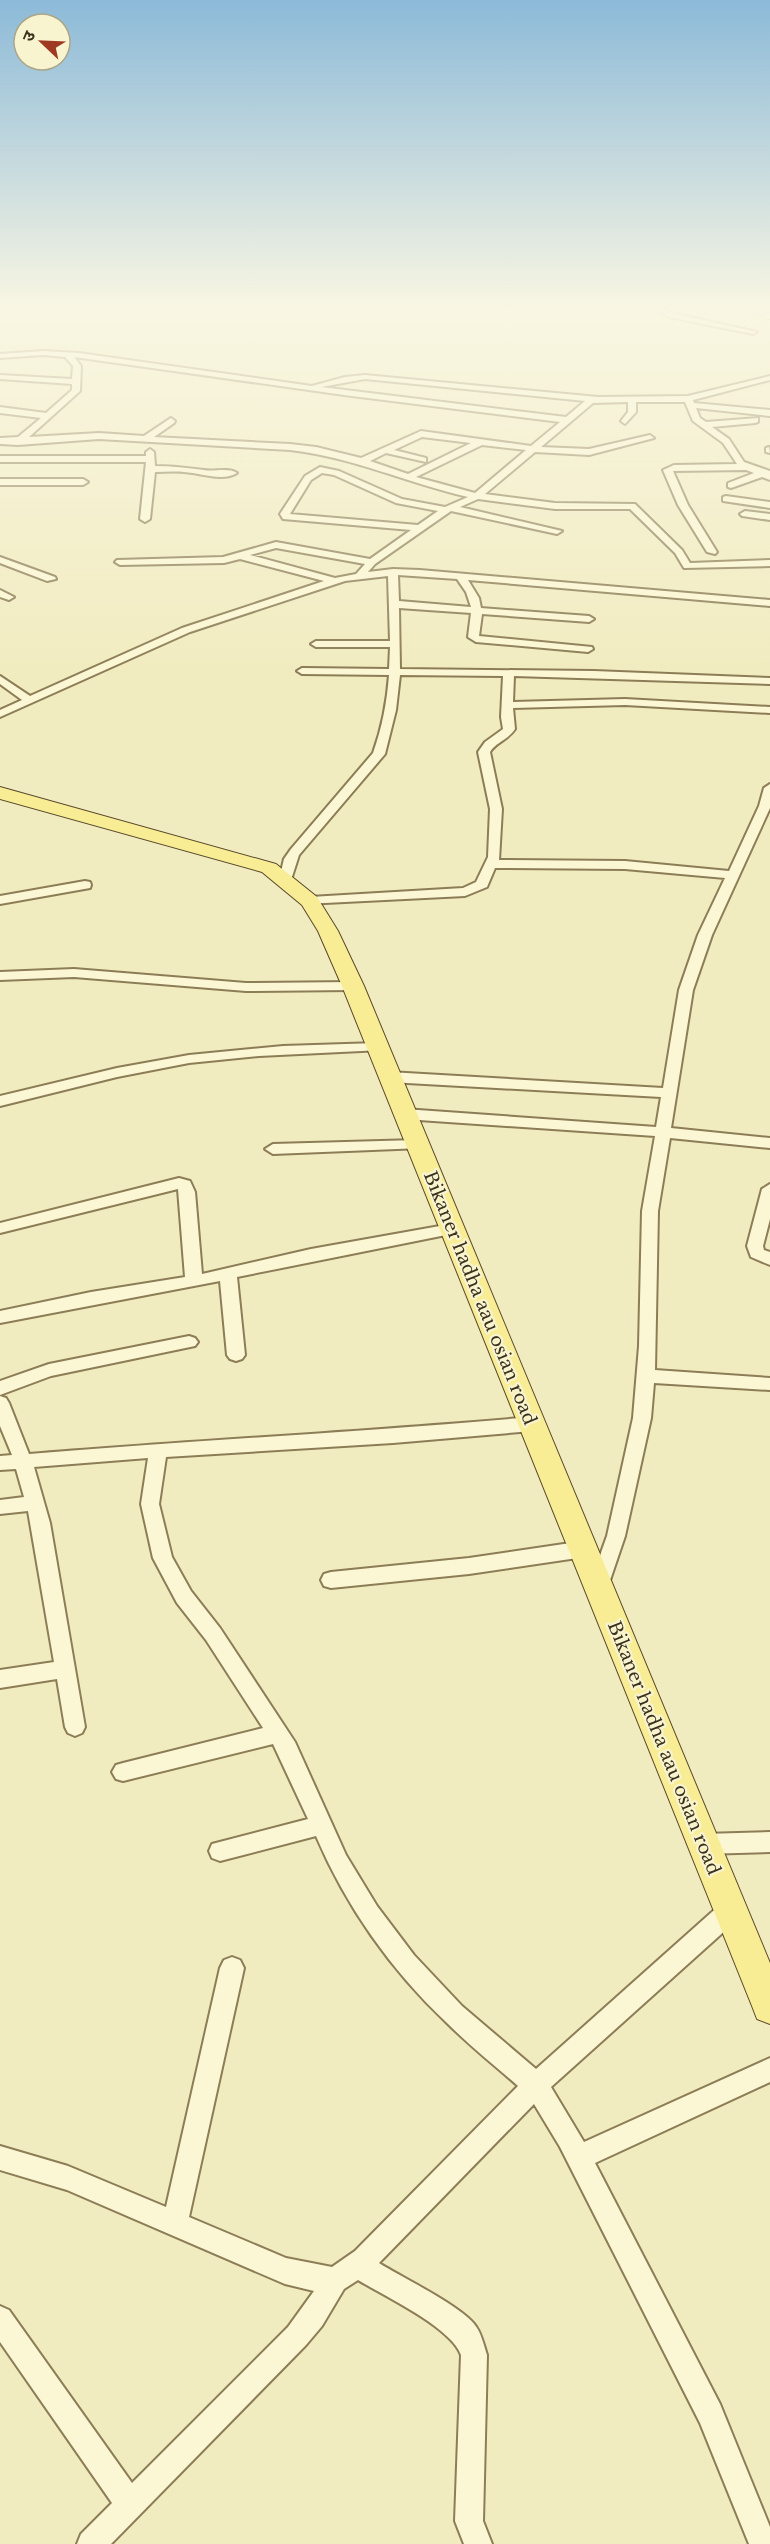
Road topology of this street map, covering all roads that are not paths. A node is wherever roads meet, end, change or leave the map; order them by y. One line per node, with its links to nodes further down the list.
1 (33, 429): 10 (street)
2 (161, 429): 6 (street)
3 (559, 429): 12 (street)
4 (710, 429): 18 (street)
5 (650, 438): 12 (street)
6 (148, 439): 10 (street); 16 (street); 17 (street)
7 (407, 439): 9 (street); 11 (street); 13 (street)
8 (0, 441): 10 (street)
9 (481, 441): 11 (street); 12 (street)
10 (18, 442)
11 (464, 449): 21 (street)
12 (535, 449): 25 (street)
13 (384, 450): 15 (street); 16 (street)
14 (0, 459): 17 (street)
15 (423, 460)
16 (362, 461): 21 (street)
17 (150, 464): 19 (street); 31 (street)
18 (746, 467): 20 (street); 34 (street)
19 (232, 473)
20 (767, 474): 24 (street)
21 (409, 477): 25 (street)
22 (0, 482): 23 (street)
23 (83, 482)
24 (731, 485)
25 (477, 496): 28 (street); 39 (street)
26 (726, 499): 27 (street)
27 (770, 505)
28 (448, 509): 32 (street); 32 (street); 33 (street)
29 (745, 514): 30 (street)
30 (770, 517)
31 (145, 519)
32 (421, 528): 38 (street)
33 (557, 531)
34 (712, 552)
35 (241, 556): 37 (street); 38 (street); 44 (street)
36 (0, 560): 43 (street)
37 (120, 562)
38 (372, 562): 41 (street)
39 (770, 563)
40 (393, 573): 41 (street); 42 (street); 46 (street)
41 (360, 575): 44 (street)
42 (460, 576): 45 (street); 47 (street)
43 (51, 579)
44 (335, 581): 57 (street)
45 (770, 603)
46 (394, 604): 47 (street); 50 (street)
47 (477, 609): 48 (street); 51 (street)
48 (590, 619)
49 (316, 644): 50 (street)
50 (395, 644): 53 (street)
51 (588, 649)
52 (302, 671): 53 (street)
53 (395, 672): 54 (street); 65 (street)
54 (509, 673): 56 (street); 58 (street)
55 (0, 679): 57 (street)
56 (770, 681)
57 (30, 701): 60 (street)
58 (508, 705): 59 (street); 63 (street)
59 (770, 710)
60 (0, 714)
61 (770, 789): 64 (street)
62 (0, 793): 65 (main road, Bikaner hadha aau osian road)
63 (493, 864): 64 (street); 68 (street)
64 (734, 874): 73 (street)
65 (285, 880): 68 (main road, Bikaner hadha aau osian road)
66 (85, 885): 67 (street)
67 (0, 900)
68 (310, 901): 70 (main road, Bikaner hadha aau osian road)
69 (0, 976): 70 (street)
70 (353, 986): 71 (main road, Bikaner hadha aau osian road)
71 (377, 1047): 72 (main road, Bikaner hadha aau osian road); 74 (street)
72 (389, 1077): 73 (street); 75 (main road, Bikaner hadha aau osian road)
73 (670, 1094): 76 (street)
74 (0, 1101)
75 (404, 1114): 76 (street); 78 (main road, Bikaner hadha aau osian road)
76 (663, 1132): 77 (street); 89 (street)
77 (770, 1143)
78 (417, 1145): 79 (street); 82 (main road, Bikaner hadha aau osian road)
79 (273, 1149)
80 (769, 1198): 83 (street)
81 (0, 1228): 85 (street)
82 (452, 1229): 84 (street); 93 (main road, Bikaner hadha aau osian road)
83 (770, 1259)
84 (228, 1274): 85 (street); 88 (street)
85 (194, 1281): 86 (street)
86 (0, 1317)
87 (189, 1342): 91 (street)
88 (236, 1355)
89 (645, 1376): 90 (street); 101 (street)
90 (770, 1384)
91 (0, 1388)
92 (0, 1403): 95 (street)
93 (532, 1424): 94 (street); 99 (main road, Bikaner hadha aau osian road)
94 (158, 1450): 95 (street); 105 (street)
95 (24, 1461): 96 (street); 97 (street)
96 (0, 1463)
97 (35, 1503): 98 (street); 102 (street)
98 (0, 1507)
99 (584, 1549): 100 (street); 101 (main road, Bikaner hadha aau osian road)
100 (331, 1580)
101 (599, 1586): 109 (main road, Bikaner hadha aau osian road)
102 (65, 1669): 103 (street); 104 (street)
103 (0, 1679)
104 (75, 1727)
105 (278, 1734): 106 (street); 107 (street)
106 (123, 1772)
107 (322, 1826): 110 (street); 115 (street)
108 (770, 1842): 109 (street)
109 (703, 1844): 111 (main road, Bikaner hadha aau osian road)
110 (220, 1851)
111 (730, 1911): 113 (main road, Bikaner hadha aau osian road); 115 (street)
112 (232, 1968): 118 (street)
113 (770, 2006)
114 (770, 2070): 116 (street)
115 (536, 2085): 116 (street); 119 (street)
116 (579, 2157): 124 (street)
117 (0, 2158): 118 (street)
118 (175, 2223): 119 (street)
119 (346, 2272): 121 (street); 123 (street)
120 (0, 2319): 121 (street)
121 (130, 2505): 122 (street)
122 (91, 2544)
123 (478, 2544)
124 (763, 2544)

